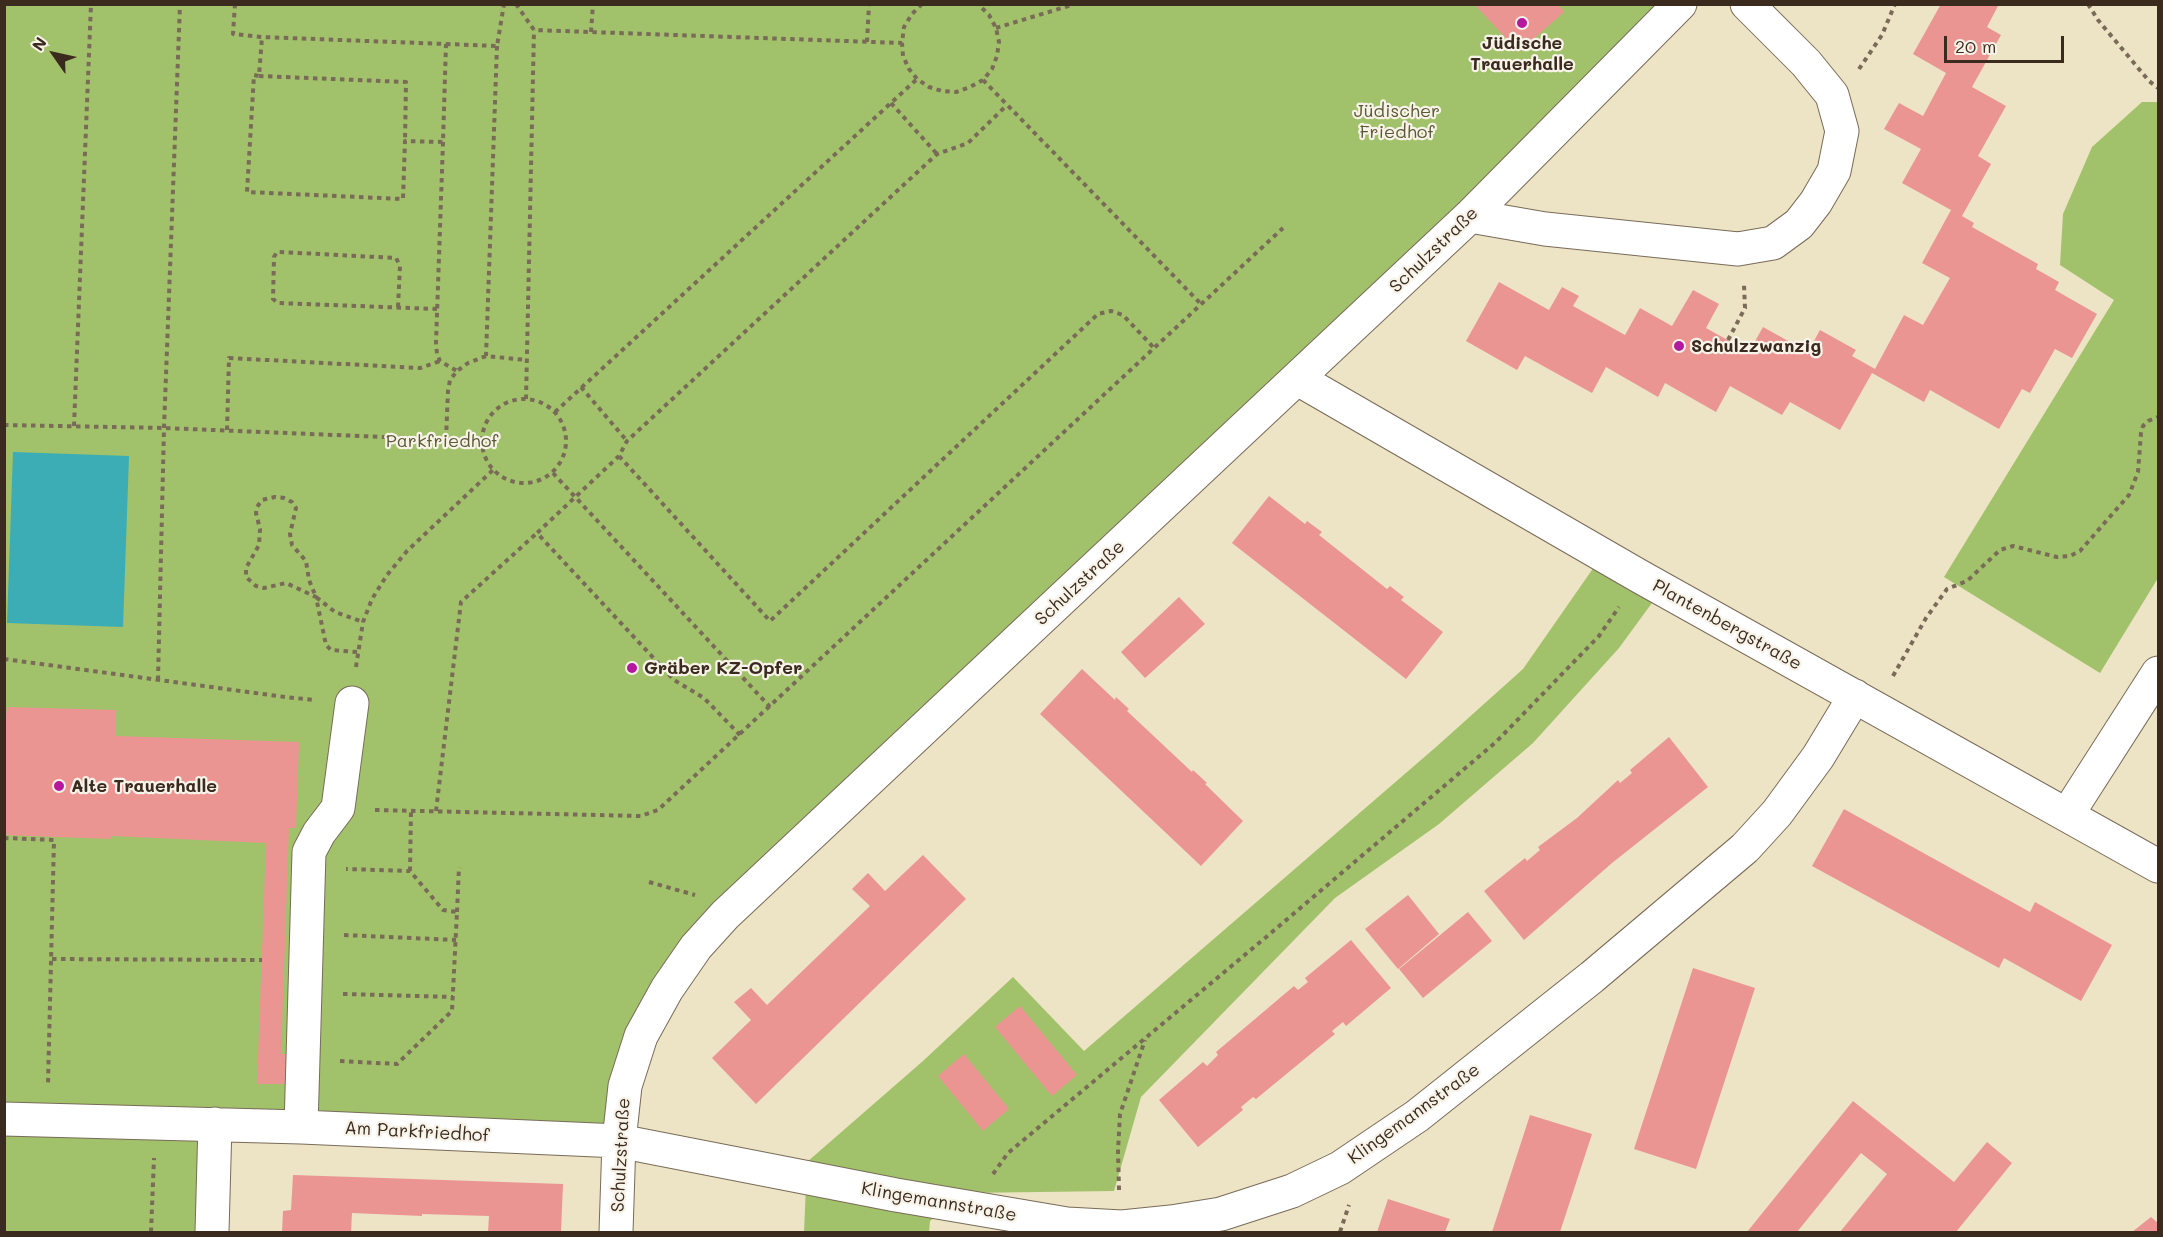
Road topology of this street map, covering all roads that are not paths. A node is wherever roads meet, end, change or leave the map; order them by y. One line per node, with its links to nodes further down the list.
1 (1680, 4): 3 (street, Schulzstraße)
2 (1747, 4): 3 (street)
3 (1470, 216): 4 (street, Schulzstraße)
4 (1298, 379): 6 (street, Plantenbergstraße); 13 (street, Schulzstraße)
5 (2158, 673): 8 (street)
6 (1865, 702): 8 (street, Plantenbergstraße); 14 (street, Klingemannstraße)
7 (352, 703): 12 (street)
8 (2067, 814): 9 (street, Plantenbergstraße)
9 (2158, 866)
10 (4, 1119): 11 (street, Am Parkfriedhof)
11 (215, 1124): 12 (street, Am Parkfriedhof); 15 (street)
12 (301, 1127): 13 (street, Am Parkfriedhof)
13 (619, 1141): 14 (street, Klingemannstraße); 16 (street, Schulzstraße)
14 (1066, 1228)
15 (212, 1233)
16 (616, 1233)

